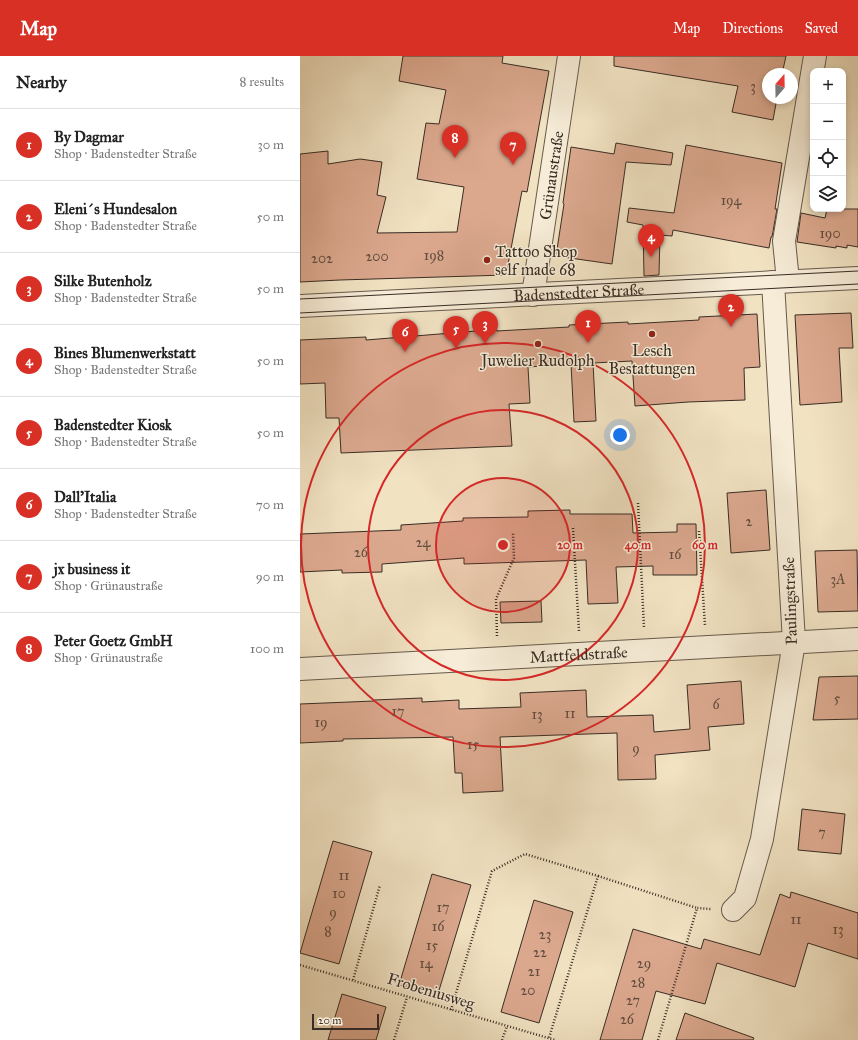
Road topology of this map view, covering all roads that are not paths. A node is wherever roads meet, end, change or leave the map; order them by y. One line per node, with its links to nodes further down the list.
1 (569, 56): 5 (street, Grünaustraße)
2 (815, 56): 4 (street, Paulingstraße)
3 (858, 278): 4 (street, Badenstedter Straße)
4 (781, 282): 5 (street, Badenstedter Straße); 8 (street, Paulingstraße)
5 (533, 295): 6 (street, Badenstedter Straße)
6 (300, 306)
7 (858, 639): 8 (street, Mattfeldstraße)
8 (794, 642): 9 (street, Mattfeldstraße); 10 (street, Paulingstraße)
9 (300, 669)
10 (733, 910)

